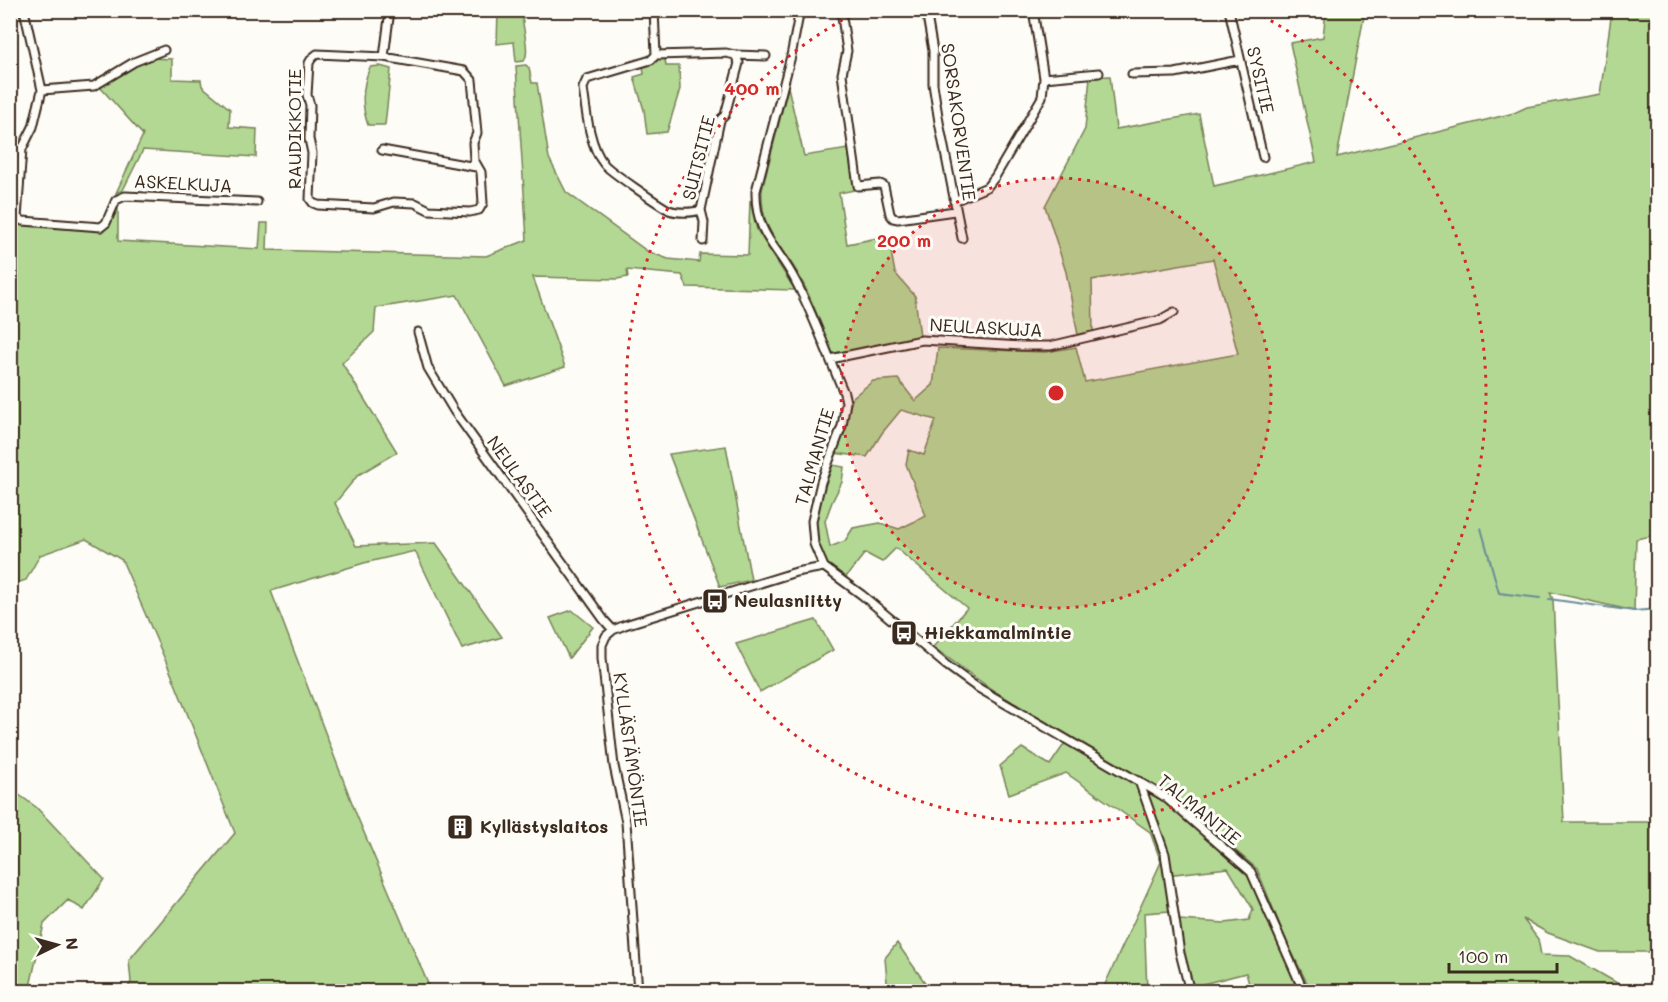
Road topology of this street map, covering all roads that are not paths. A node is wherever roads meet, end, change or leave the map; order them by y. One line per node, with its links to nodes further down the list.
1 (16, 10): 10 (street)
2 (24, 10): 20 (street)
3 (390, 10): 15 (street)
4 (654, 10): 12 (street)
5 (800, 10): 34 (street, TALMANTIE)
6 (841, 10): 29 (street)
7 (926, 10): 26 (street, SORSAKORVENTIE)
8 (1034, 10): 19 (street)
9 (1229, 10): 16 (street, SYSITIE)
10 (10, 12)
11 (164, 50): 20 (street)
12 (656, 54): 13 (street); 28 (street)
13 (735, 55): 14 (street); 28 (street, SUITSITIE)
14 (766, 56)
15 (384, 57): 25 (street); 25 (street, RAUDIKKOTIE)
16 (1240, 60): 18 (street); 24 (street, SYSITIE)
17 (1100, 73): 19 (street)
18 (1132, 74)
19 (1044, 78): 26 (street)
20 (42, 90): 22 (street)
21 (10, 145): 22 (street)
22 (22, 149): 27 (street, ASKELKUJA)
23 (382, 150): 25 (street)
24 (1263, 157)
25 (476, 167)
26 (954, 201): 29 (street, SORSAKORVENTIE)
27 (257, 202)
28 (700, 210): 31 (street, SUITSITIE)
29 (955, 211): 30 (street, SORSAKORVENTIE)
30 (962, 238)
31 (703, 241)
32 (1174, 312): 34 (street, NEULASKUJA)
33 (418, 332): 36 (street, NEULASTIE)
34 (830, 359): 35 (street, TALMANTIE)
35 (824, 567): 36 (street); 37 (street, TALMANTIE)
36 (613, 630): 38 (street, KYLLÄSTÄMÖNTIE)
37 (1139, 781): 39 (street); 40 (street, TALMANTIE)
38 (638, 992)
39 (1190, 992)
40 (1304, 992)

